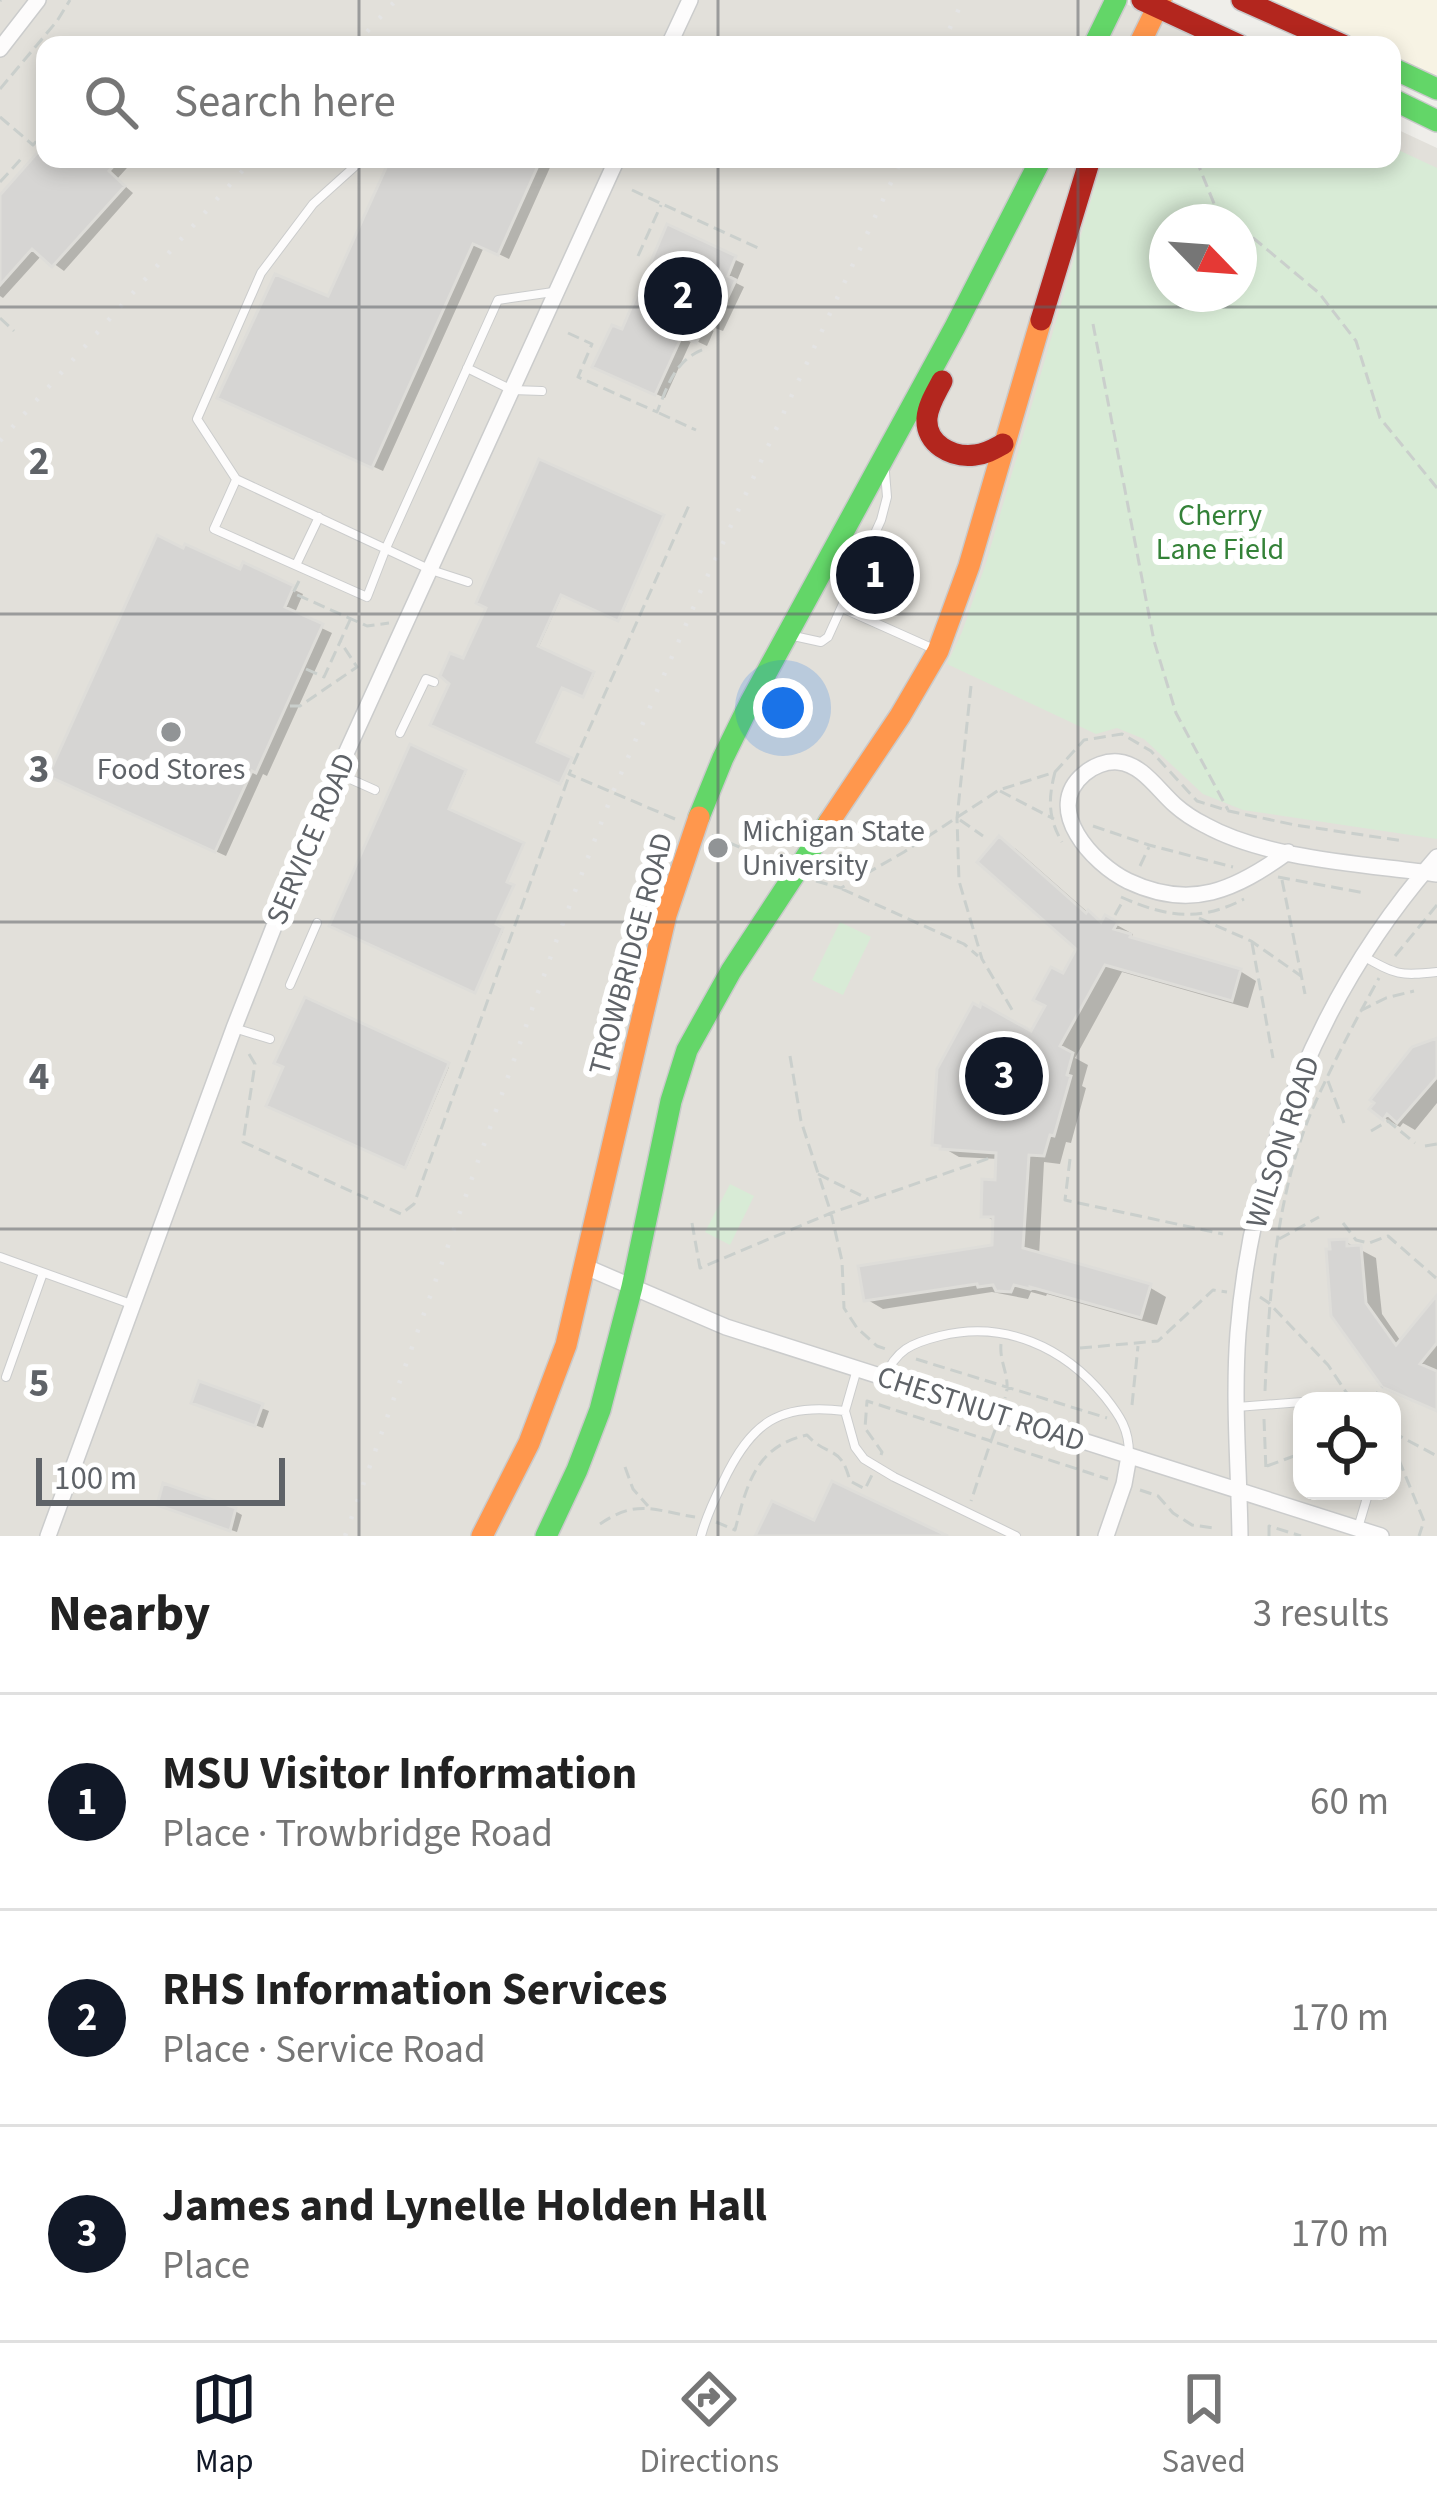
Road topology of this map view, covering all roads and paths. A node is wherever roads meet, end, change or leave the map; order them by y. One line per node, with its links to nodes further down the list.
1 (70, 0): 7 (path)
2 (690, 0): 8 (street)
3 (1116, 0): 9 (street)
4 (1242, 0): 12 (street)
5 (1153, 2): 10 (street); 11 (street)
6 (29, 4): 14 (street)
7 (44, 36)
8 (673, 36)
9 (1098, 36)
10 (1142, 36)
11 (1221, 36)
12 (1323, 36)
13 (36, 45): 17 (path)
14 (0, 49)
15 (1401, 72): 18 (street)
16 (1401, 84): 18 (street)
17 (0, 89)
18 (1437, 90)
19 (1401, 104): 22 (street)
20 (0, 117): 25 (path)
21 (1401, 120): 23 (street)
22 (1437, 121)
23 (1437, 137)
24 (36, 142): 25 (path)
25 (33, 145): 26 (path)
26 (28, 151)
27 (21, 159): 33 (path)
28 (353, 168): 54 (lane)
29 (613, 168): 41 (street, SERVICE ROAD)
30 (1037, 168): 34 (street, TROWBRIDGE ROAD)
31 (1087, 168): 52 (street)
32 (1200, 168): 37 (path)
33 (0, 182)
34 (1029, 184): 52 (street); 53 (street, TROWBRIDGE ROAD)
35 (632, 190): 36 (path)
36 (662, 204): 39 (path); 40 (path)
37 (1214, 204)
38 (1257, 241): 55 (path)
39 (758, 248)
40 (638, 256)
41 (555, 292): 47 (lane); 48 (street, SERVICE ROAD)
42 (0, 318): 44 (path)
43 (1094, 324): 78 (path)
44 (14, 331)
45 (568, 333): 50 (path)
46 (704, 349): 50 (path)
47 (467, 368): 48 (lane); 58 (lane)
48 (512, 390): 49 (lane); 60 (street, SERVICE ROAD)
49 (542, 391)
50 (657, 412): 51 (path)
51 (696, 430)
52 (1003, 444): 68 (street)
53 (884, 458): 63 (lane); 66 (street, TROWBRIDGE ROAD)
54 (236, 479): 57 (lane); 59 (lane)
55 (1437, 488)
56 (690, 503): 75 (path)
57 (319, 518): 58 (lane); 59 (lane)
58 (386, 548): 59 (lane); 60 (lane)
59 (296, 566)
60 (431, 570): 62 (lane); 65 (street, SERVICE ROAD)
61 (300, 579): 64 (path)
62 (468, 582)
63 (842, 608): 66 (lane); 68 (lane)
64 (351, 618): 65 (path); 67 (path)
65 (404, 628): 74 (street, SERVICE ROAD)
66 (787, 635): 81 (street, TROWBRIDGE ROAD)
67 (340, 641): 69 (path); 72 (path)
68 (938, 651): 86 (street)
69 (306, 669)
70 (434, 682): 73 (lane)
71 (971, 686): 79 (path)
72 (290, 706)
73 (400, 733)
74 (338, 774): 76 (lane); 106 (street, SERVICE ROAD)
75 (569, 774): 81 (path); 108 (path)
76 (375, 790)
77 (999, 790): 78 (path); 79 (path); 80 (path)
78 (1229, 811): 83 (path)
79 (957, 818): 82 (path); 90 (path); 97 (path)
80 (1069, 820): 84 (street); 87 (path); 87 (street)
81 (694, 827): 86 (path); 128 (street, TROWBRIDGE ROAD)
82 (983, 836)
83 (1405, 841)
84 (1288, 852): 87 (street); 88 (street)
85 (1437, 856): 88 (street, WILSON ROAD)
86 (796, 872): 90 (path); 131 (street)
87 (1258, 873): 89 (path)
88 (1430, 873): 96 (street, WILSON ROAD)
89 (1282, 878): 91 (path); 100 (path)
90 (841, 888): 97 (path)
91 (1365, 892)
92 (1437, 905): 98 (path)
93 (1196, 916): 95 (path)
94 (316, 922): 101 (lane)
95 (1251, 941): 100 (path); 110 (path)
96 (1362, 955): 98 (lane); 147 (street, WILSON ROAD)
97 (982, 959): 105 (path)
98 (1384, 968): 99 (lane); 104 (path)
99 (1437, 972)
100 (1301, 976): 103 (path)
101 (290, 986)
102 (1414, 991): 104 (path)
103 (1305, 994)
104 (1360, 1011): 111 (path)
105 (1014, 1013)
106 (233, 1028): 107 (lane); 134 (street, SERVICE ROAD)
107 (270, 1039)
108 (249, 1054)
109 (790, 1056): 119 (path)
110 (1273, 1058)
111 (1327, 1079): 112 (path); 126 (path)
112 (1344, 1123)
113 (1371, 1131): 114 (path)
114 (1415, 1143)
115 (1437, 1144): 116 (path)
116 (1425, 1146)
117 (990, 1158): 120 (path)
118 (1070, 1159): 125 (path)
119 (818, 1174): 120 (path); 121 (path)
120 (870, 1199): 121 (path)
121 (831, 1213): 123 (path); 137 (path)
122 (1319, 1217): 126 (path)
123 (692, 1223)
124 (1343, 1223): 130 (path)
125 (1223, 1234)
126 (1278, 1240): 133 (path)
127 (0, 1257): 129 (lane)
128 (586, 1268): 131 (street, CHESTNUT ROAD); 165 (street, TROWBRIDGE ROAD)
129 (43, 1273): 134 (lane); 139 (lane)
130 (1436, 1278)
131 (632, 1286): 138 (street, CHESTNUT ROAD); 166 (street)
132 (1213, 1290): 135 (path)
133 (1269, 1303): 142 (path); 146 (path)
134 (132, 1304): 164 (street, SERVICE ROAD)
135 (1138, 1344): 136 (path); 145 (path)
136 (1080, 1348)
137 (898, 1353): 140 (lane); 149 (path); 149 (lane)
138 (856, 1369): 140 (street, CHESTNUT ROAD); 148 (lane)
139 (6, 1377)
140 (886, 1378): 151 (street, CHESTNUT ROAD)
141 (1382, 1387): 143 (path)
142 (1346, 1392)
143 (1378, 1392)
144 (1293, 1403): 146 (lane)
145 (1132, 1406)
146 (1264, 1406): 147 (lane); 153 (path)
147 (1235, 1407): 157 (street, WILSON ROAD)
148 (845, 1411): 155 (lane); 161 (lane)
149 (1125, 1424): 151 (lane)
150 (1401, 1437): 152 (path)
151 (1129, 1456): 157 (street, CHESTNUT ROAD); 169 (street)
152 (1437, 1456)
153 (1293, 1457)
154 (625, 1467): 159 (path)
155 (875, 1467): 160 (lane); 160 (path); 161 (path)
156 (1401, 1467): 174 (path)
157 (1239, 1491): 163 (street, CHESTNUT ROAD); 170 (street, WILSON ROAD)
158 (1366, 1500): 163 (lane)
159 (649, 1508): 161 (path); 162 (path)
160 (965, 1511): 168 (lane)
161 (706, 1518): 167 (lane)
162 (601, 1524)
163 (1358, 1528): 173 (street, CHESTNUT ROAD)
164 (48, 1536)
165 (482, 1536)
166 (546, 1536)
167 (701, 1536)
168 (1016, 1536)
169 (1106, 1536)
170 (1240, 1536)
171 (1269, 1536): 172 (path)
172 (1300, 1536)
173 (1381, 1536)
174 (1419, 1536)

